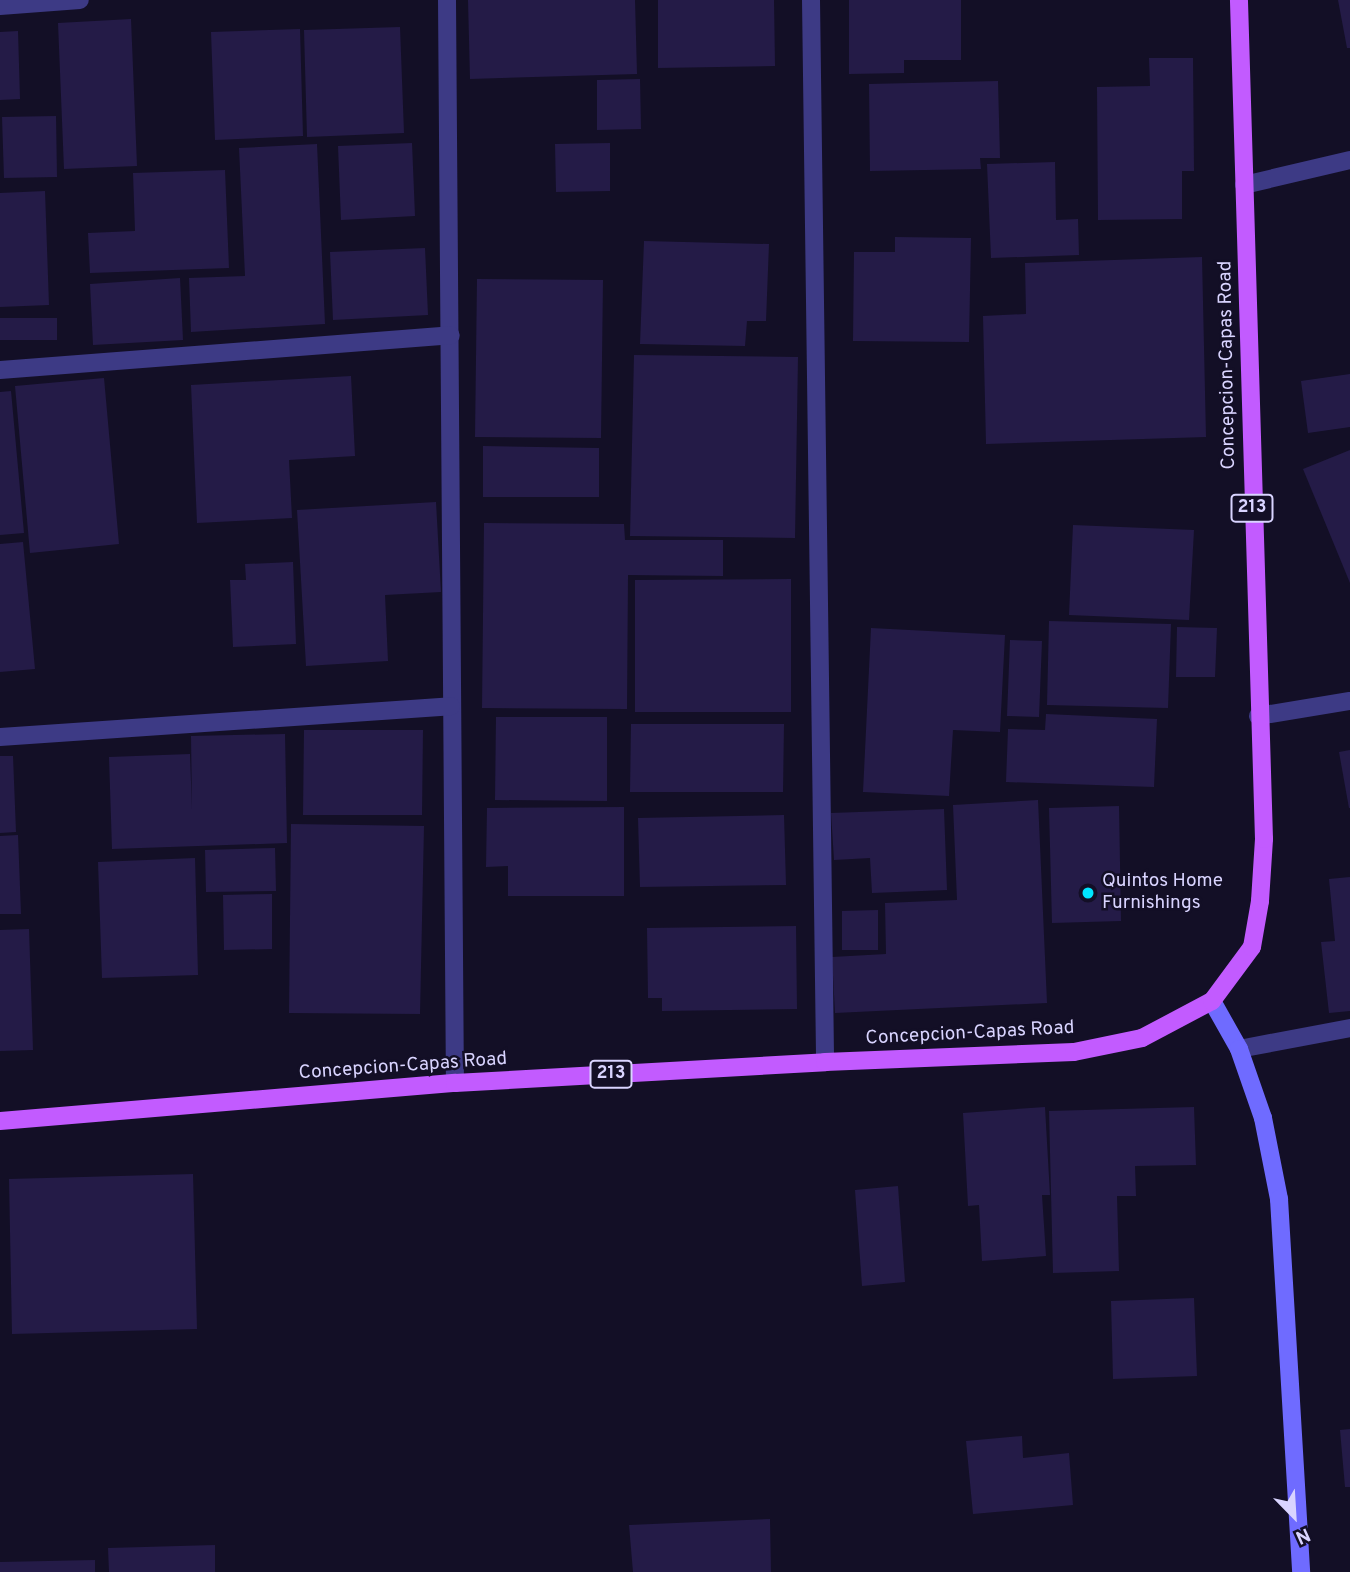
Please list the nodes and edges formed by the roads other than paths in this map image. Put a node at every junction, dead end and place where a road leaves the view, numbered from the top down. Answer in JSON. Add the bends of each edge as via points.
{"nodes":[{"id":1,"x":80,"y":0,"type":"edge"},
{"id":2,"x":447,"y":0,"type":"edge"},
{"id":3,"x":811,"y":0,"type":"edge"},
{"id":4,"x":1239,"y":0,"type":"edge"},
{"id":5,"x":0,"y":6,"type":"edge"},
{"id":6,"x":1350,"y":160,"type":"edge"},
{"id":7,"x":1244,"y":185,"type":"junction"},
{"id":8,"x":452,"y":335,"type":"junction"},
{"id":9,"x":0,"y":370,"type":"edge"},
{"id":10,"x":1350,"y":701,"type":"edge"},
{"id":11,"x":451,"y":706,"type":"junction"},
{"id":12,"x":1258,"y":716,"type":"junction"},
{"id":13,"x":0,"y":737,"type":"edge"},
{"id":14,"x":1212,"y":1001,"type":"junction"},
{"id":15,"x":1350,"y":1028,"type":"edge"},
{"id":16,"x":1239,"y":1049,"type":"junction"},
{"id":17,"x":825,"y":1062,"type":"junction"},
{"id":18,"x":455,"y":1083,"type":"junction"},
{"id":19,"x":0,"y":1121,"type":"edge"},
{"id":20,"x":1301,"y":1572,"type":"edge"}],
"edges":[{"from":1,"to":5,"type":"street"},
{"from":2,"to":8,"type":"street"},
{"from":3,"to":17,"type":"street"},
{"from":4,"to":7,"type":"main road","name":"Concepcion-Capas Road","number":"213"},
{"from":6,"to":7,"type":"street"},
{"from":7,"to":12,"type":"main road","name":"Concepcion-Capas Road","number":"213"},
{"from":8,"to":9,"type":"street"},
{"from":8,"to":11,"type":"street"},
{"from":10,"to":12,"type":"street"},
{"from":11,"to":13,"type":"street"},
{"from":11,"to":18,"type":"street"},
{"from":12,"to":14,"type":"main road","name":"Concepcion-Capas Road","number":"213","via":[[1264,839],[1260,901],[1252,947]]},
{"from":14,"to":16,"type":"street"},
{"from":14,"to":17,"type":"main road","name":"Concepcion-Capas Road","number":"213","via":[[1142,1038],[1074,1052]]},
{"from":15,"to":16,"type":"street"},
{"from":16,"to":20,"type":"street","via":[[1264,1118],[1279,1199]]},
{"from":17,"to":18,"type":"main road","name":"Concepcion-Capas Road","number":"213"},
{"from":18,"to":19,"type":"main road","name":"Concepcion-Capas Road","number":"213"}]}
